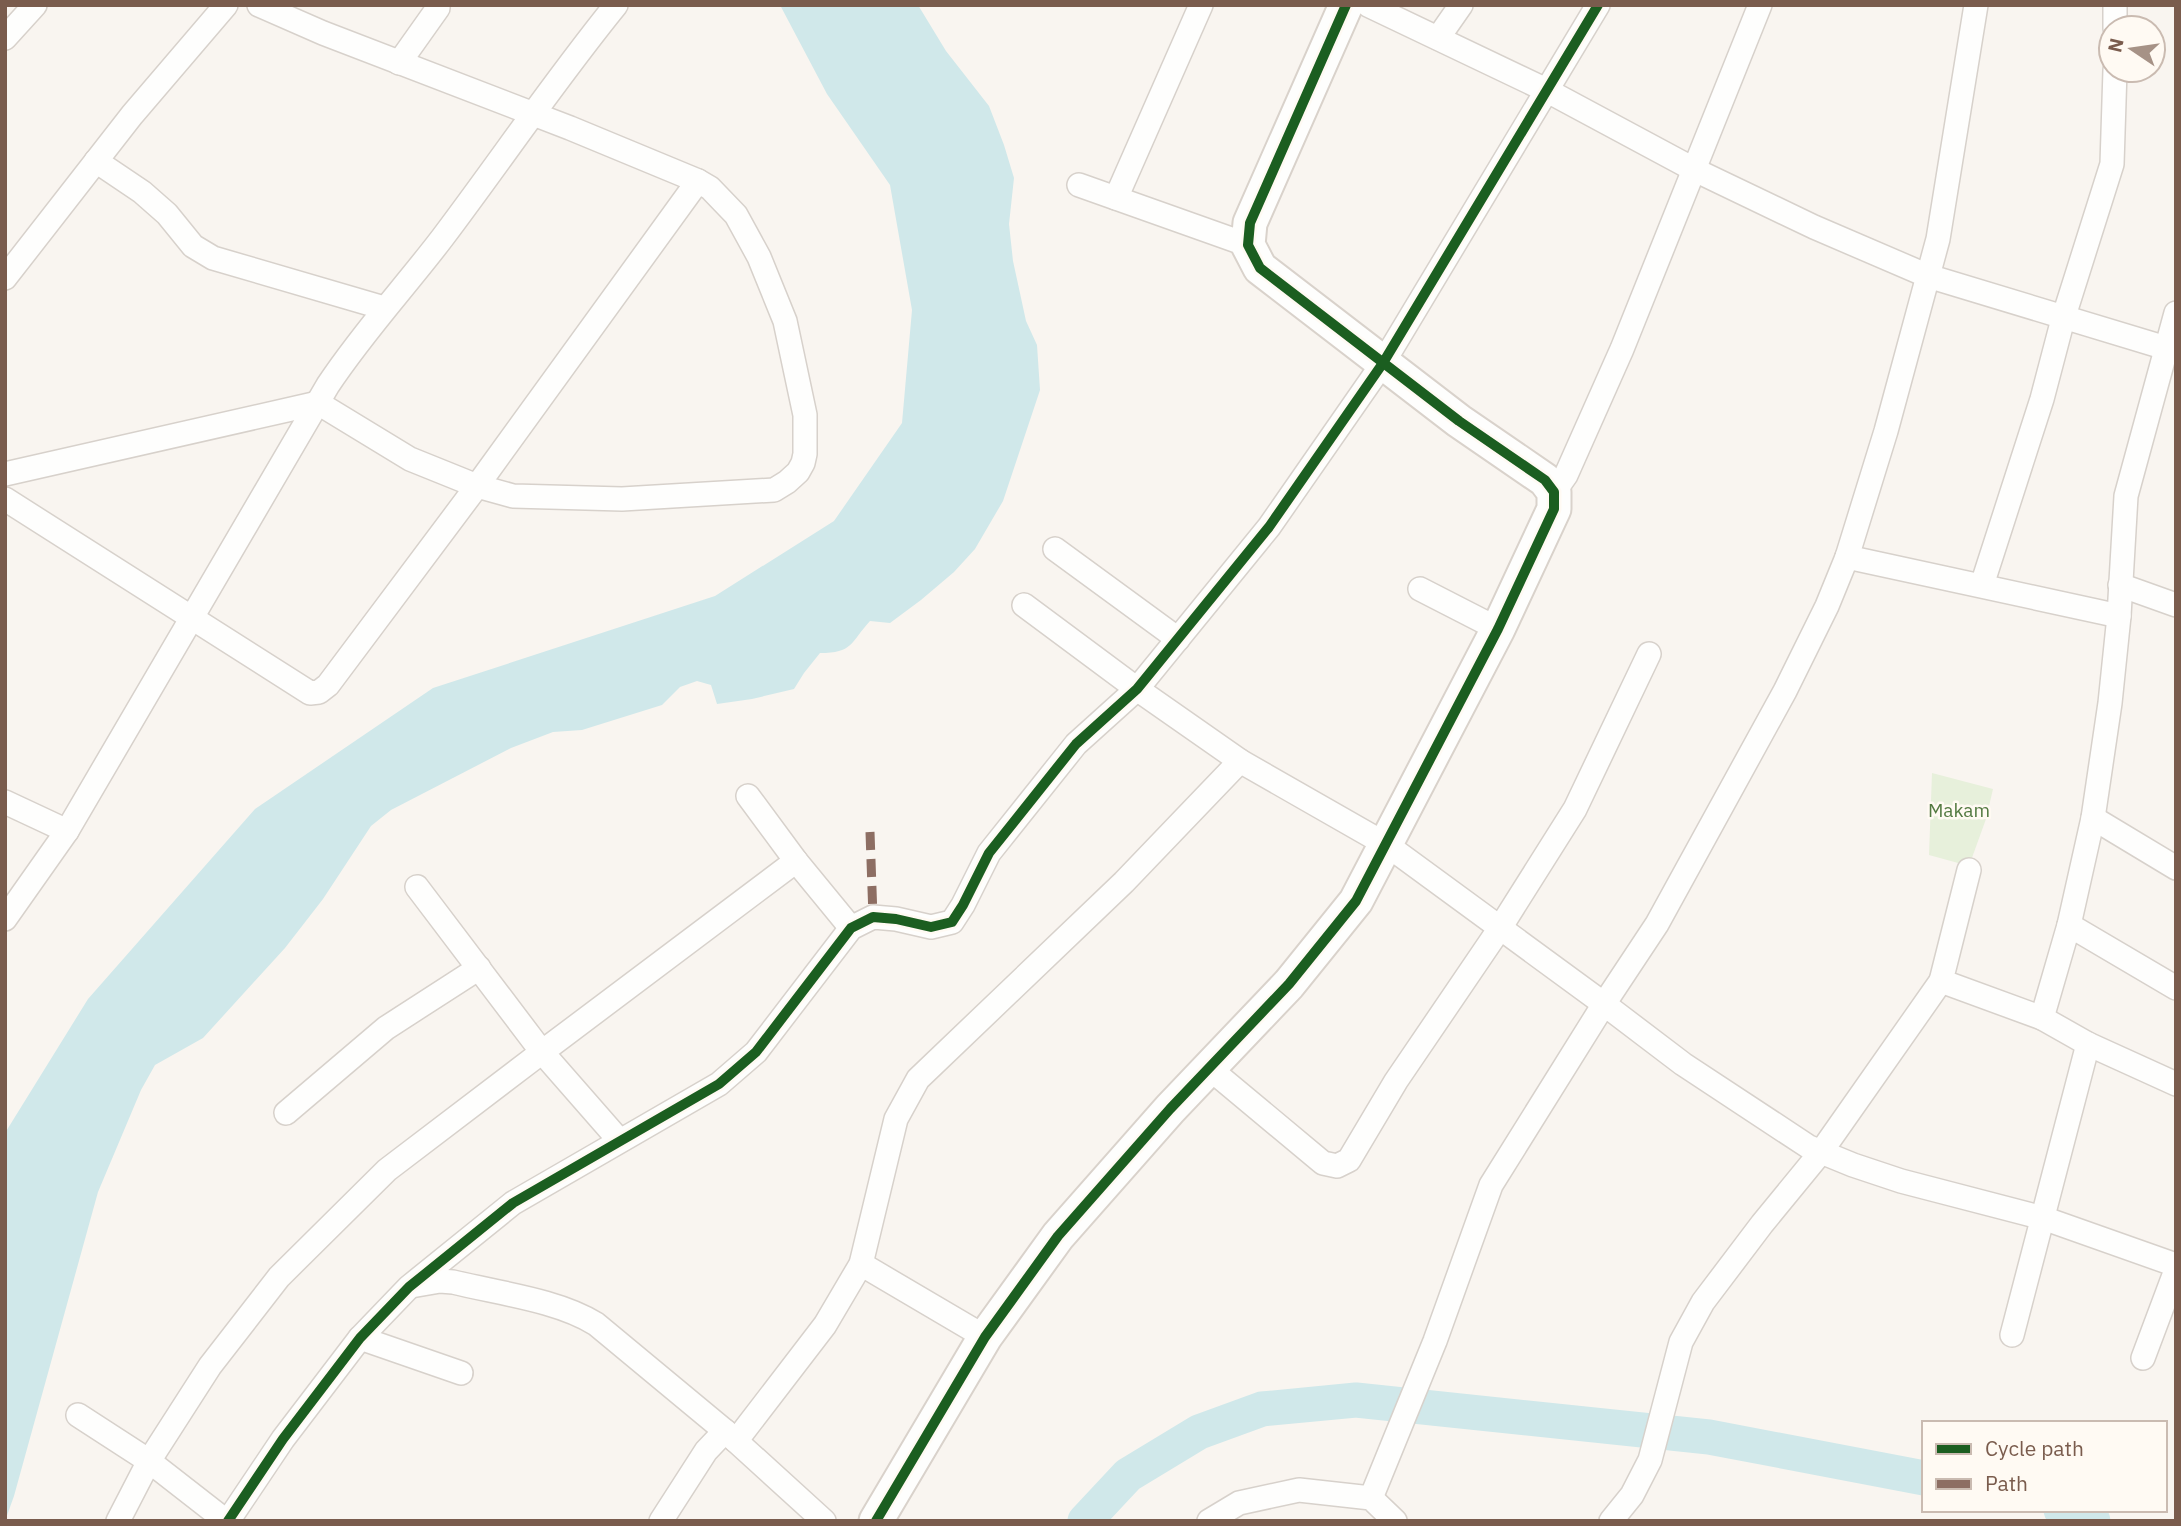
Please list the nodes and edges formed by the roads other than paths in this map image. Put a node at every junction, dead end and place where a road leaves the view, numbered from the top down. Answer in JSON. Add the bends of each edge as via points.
{"nodes":[{"id":1,"x":35,"y":5,"type":"edge"},
{"id":2,"x":226,"y":5,"type":"edge"},
{"id":3,"x":259,"y":5,"type":"edge"},
{"id":4,"x":616,"y":5,"type":"edge"},
{"id":5,"x":1201,"y":5,"type":"edge"},
{"id":6,"x":1346,"y":5,"type":"edge"},
{"id":7,"x":1368,"y":5,"type":"edge"},
{"id":8,"x":1461,"y":5,"type":"edge"},
{"id":9,"x":1598,"y":5,"type":"edge"},
{"id":10,"x":1760,"y":5,"type":"edge"},
{"id":11,"x":1976,"y":5,"type":"edge"},
{"id":12,"x":438,"y":8,"type":"dead end"},
{"id":13,"x":5,"y":38,"type":"edge"},
{"id":14,"x":1438,"y":38,"type":"junction"},
{"id":15,"x":399,"y":63,"type":"junction"},
{"id":16,"x":2115,"y":84,"type":"edge"},
{"id":17,"x":1546,"y":90,"type":"junction"},
{"id":18,"x":532,"y":113,"type":"junction"},
{"id":19,"x":96,"y":161,"type":"junction"},
{"id":20,"x":1695,"y":170,"type":"junction"},
{"id":21,"x":698,"y":181,"type":"junction"},
{"id":22,"x":1079,"y":186,"type":"dead end"},
{"id":23,"x":1116,"y":198,"type":"junction"},
{"id":24,"x":1248,"y":245,"type":"junction"},
{"id":25,"x":1928,"y":276,"type":"junction"},
{"id":26,"x":5,"y":278,"type":"edge"},
{"id":27,"x":384,"y":308,"type":"junction"},
{"id":28,"x":2063,"y":319,"type":"junction"},
{"id":29,"x":2173,"y":328,"type":"edge"},
{"id":30,"x":1383,"y":363,"type":"junction"},
{"id":31,"x":318,"y":402,"type":"junction"},
{"id":32,"x":5,"y":474,"type":"edge"},
{"id":33,"x":477,"y":485,"type":"junction"},
{"id":34,"x":1554,"y":492,"type":"junction"},
{"id":35,"x":5,"y":499,"type":"edge"},
{"id":36,"x":1055,"y":549,"type":"dead end"},
{"id":37,"x":1847,"y":558,"type":"junction"},
{"id":38,"x":1982,"y":585,"type":"junction"},
{"id":39,"x":2120,"y":586,"type":"junction"},
{"id":40,"x":1420,"y":589,"type":"dead end"},
{"id":41,"x":1024,"y":605,"type":"dead end"},
{"id":42,"x":2176,"y":605,"type":"edge"},
{"id":43,"x":2119,"y":616,"type":"junction"},
{"id":44,"x":194,"y":618,"type":"junction"},
{"id":45,"x":1498,"y":629,"type":"junction"},
{"id":46,"x":1178,"y":639,"type":"junction"},
{"id":47,"x":1649,"y":654,"type":"dead end"},
{"id":48,"x":1137,"y":689,"type":"junction"},
{"id":49,"x":1240,"y":761,"type":"junction"},
{"id":50,"x":748,"y":796,"type":"dead end"},
{"id":51,"x":5,"y":802,"type":"edge"},
{"id":52,"x":2094,"y":818,"type":"junction"},
{"id":53,"x":67,"y":831,"type":"junction"},
{"id":54,"x":1387,"y":845,"type":"junction"},
{"id":55,"x":796,"y":861,"type":"junction"},
{"id":56,"x":2176,"y":867,"type":"edge"},
{"id":57,"x":1969,"y":870,"type":"dead end"},
{"id":58,"x":417,"y":887,"type":"dead end"},
{"id":59,"x":5,"y":919,"type":"edge"},
{"id":60,"x":2069,"y":925,"type":"junction"},
{"id":61,"x":851,"y":928,"type":"junction"},
{"id":62,"x":1500,"y":928,"type":"junction"},
{"id":63,"x":479,"y":968,"type":"junction"},
{"id":64,"x":1941,"y":981,"type":"junction"},
{"id":65,"x":2176,"y":988,"type":"edge"},
{"id":66,"x":1604,"y":1004,"type":"junction"},
{"id":67,"x":2042,"y":1018,"type":"junction"},
{"id":68,"x":2088,"y":1044,"type":"junction"},
{"id":69,"x":542,"y":1052,"type":"junction"},
{"id":70,"x":1209,"y":1068,"type":"junction"},
{"id":71,"x":2176,"y":1084,"type":"edge"},
{"id":72,"x":286,"y":1113,"type":"dead end"},
{"id":73,"x":619,"y":1140,"type":"junction"},
{"id":74,"x":1821,"y":1152,"type":"junction"},
{"id":75,"x":2043,"y":1218,"type":"junction"},
{"id":76,"x":861,"y":1264,"type":"junction"},
{"id":77,"x":2176,"y":1267,"type":"edge"},
{"id":78,"x":410,"y":1287,"type":"junction"},
{"id":79,"x":2169,"y":1308,"type":"edge"},
{"id":80,"x":2012,"y":1335,"type":"dead end"},
{"id":81,"x":985,"y":1337,"type":"junction"},
{"id":82,"x":360,"y":1338,"type":"junction"},
{"id":83,"x":2143,"y":1358,"type":"dead end"},
{"id":84,"x":461,"y":1373,"type":"dead end"},
{"id":85,"x":78,"y":1415,"type":"dead end"},
{"id":86,"x":731,"y":1436,"type":"junction"},
{"id":87,"x":149,"y":1461,"type":"junction"},
{"id":88,"x":1371,"y":1498,"type":"junction"},
{"id":89,"x":118,"y":1521,"type":"edge"},
{"id":90,"x":227,"y":1521,"type":"edge"},
{"id":91,"x":661,"y":1521,"type":"edge"},
{"id":92,"x":824,"y":1521,"type":"edge"},
{"id":93,"x":876,"y":1521,"type":"edge"},
{"id":94,"x":1209,"y":1521,"type":"edge"},
{"id":95,"x":1395,"y":1521,"type":"edge"},
{"id":96,"x":1611,"y":1521,"type":"edge"}],
"edges":[{"from":1,"to":13,"type":"street"},
{"from":2,"to":19,"type":"street"},
{"from":3,"to":15,"type":"street"},
{"from":4,"to":18,"type":"street"},
{"from":5,"to":23,"type":"street"},
{"from":6,"to":24,"type":"street","via":[[1250,223]]},
{"from":7,"to":14,"type":"street"},
{"from":8,"to":14,"type":"street"},
{"from":9,"to":17,"type":"street"},
{"from":10,"to":20,"type":"street"},
{"from":11,"to":25,"type":"street"},
{"from":12,"to":15,"type":"street"},
{"from":14,"to":17,"type":"street"},
{"from":15,"to":18,"type":"street"},
{"from":16,"to":28,"type":"street","via":[[2112,164]]},
{"from":17,"to":20,"type":"street"},
{"from":17,"to":30,"type":"street"},
{"from":18,"to":21,"type":"street"},
{"from":18,"to":27,"type":"street","via":[[420,267]]},
{"from":19,"to":26,"type":"street"},
{"from":19,"to":27,"type":"street","via":[[142,192],[193,246],[213,258]]},
{"from":20,"to":25,"type":"street"},
{"from":20,"to":34,"type":"street","via":[[1622,349],[1566,475]]},
{"from":21,"to":33,"type":"street"},
{"from":21,"to":33,"type":"street","via":[[736,215],[785,321],[805,415],[805,454],[798,472],[774,490],[622,499],[513,496]]},
{"from":22,"to":23,"type":"street"},
{"from":23,"to":24,"type":"street"},
{"from":24,"to":30,"type":"street","via":[[1260,268]]},
{"from":25,"to":28,"type":"street"},
{"from":25,"to":37,"type":"street"},
{"from":27,"to":31,"type":"street"},
{"from":28,"to":29,"type":"street"},
{"from":28,"to":38,"type":"street"},
{"from":29,"to":39,"type":"street","via":[[2126,496]]},
{"from":30,"to":34,"type":"street","via":[[1545,480]]},
{"from":30,"to":46,"type":"street","via":[[1269,527]]},
{"from":31,"to":32,"type":"street"},
{"from":31,"to":33,"type":"street","via":[[410,459]]},
{"from":31,"to":44,"type":"street"},
{"from":33,"to":44,"type":"street","via":[[319,692],[295,685]]},
{"from":34,"to":45,"type":"street","via":[[1554,509]]},
{"from":35,"to":44,"type":"street"},
{"from":36,"to":46,"type":"street"},
{"from":37,"to":38,"type":"street"},
{"from":37,"to":66,"type":"street","via":[[1785,691],[1657,924]]},
{"from":38,"to":43,"type":"street"},
{"from":39,"to":42,"type":"street"},
{"from":39,"to":43,"type":"street"},
{"from":40,"to":45,"type":"street"},
{"from":41,"to":48,"type":"street"},
{"from":43,"to":52,"type":"street"},
{"from":44,"to":53,"type":"street"},
{"from":45,"to":54,"type":"street"},
{"from":46,"to":48,"type":"street"},
{"from":47,"to":62,"type":"street","via":[[1575,809]]},
{"from":48,"to":49,"type":"street"},
{"from":48,"to":61,"type":"street","via":[[1076,744],[989,853],[952,922],[932,928],[873,917]]},
{"from":49,"to":54,"type":"street"},
{"from":49,"to":76,"type":"street","via":[[1124,883],[918,1079],[896,1119]]},
{"from":50,"to":55,"type":"street"},
{"from":51,"to":53,"type":"street"},
{"from":52,"to":56,"type":"street"},
{"from":52,"to":60,"type":"street"},
{"from":53,"to":59,"type":"street"},
{"from":54,"to":62,"type":"street"},
{"from":54,"to":70,"type":"street","via":[[1356,901],[1289,984]]},
{"from":55,"to":61,"type":"street"},
{"from":55,"to":69,"type":"street"},
{"from":57,"to":64,"type":"street"},
{"from":58,"to":63,"type":"street"},
{"from":60,"to":65,"type":"street"},
{"from":60,"to":67,"type":"street"},
{"from":61,"to":73,"type":"street","via":[[756,1052],[719,1084]]},
{"from":62,"to":66,"type":"street"},
{"from":62,"to":70,"type":"street","via":[[1396,1081],[1349,1160],[1337,1166],[1323,1163]]},
{"from":63,"to":69,"type":"street"},
{"from":63,"to":72,"type":"street","via":[[386,1028]]},
{"from":64,"to":67,"type":"street"},
{"from":64,"to":74,"type":"street"},
{"from":66,"to":74,"type":"street","via":[[1683,1064]]},
{"from":66,"to":88,"type":"street","via":[[1491,1185],[1435,1341]]},
{"from":67,"to":68,"type":"street"},
{"from":68,"to":71,"type":"street"},
{"from":68,"to":75,"type":"street"},
{"from":69,"to":73,"type":"street"},
{"from":69,"to":87,"type":"street","via":[[387,1170],[279,1277],[210,1366]]},
{"from":70,"to":81,"type":"street","via":[[1058,1236]]},
{"from":73,"to":78,"type":"street","via":[[513,1203]]},
{"from":74,"to":75,"type":"street","via":[[1901,1181]]},
{"from":74,"to":96,"type":"street","via":[[1703,1302],[1681,1342],[1650,1460]]},
{"from":75,"to":77,"type":"street"},
{"from":75,"to":80,"type":"street"},
{"from":76,"to":81,"type":"street"},
{"from":76,"to":86,"type":"street","via":[[825,1325]]},
{"from":77,"to":79,"type":"street"},
{"from":78,"to":82,"type":"street"},
{"from":78,"to":86,"type":"street","via":[[453,1282],[585,1317]]},
{"from":79,"to":83,"type":"street"},
{"from":81,"to":93,"type":"street"},
{"from":82,"to":84,"type":"street"},
{"from":82,"to":90,"type":"street"},
{"from":85,"to":87,"type":"street"},
{"from":86,"to":91,"type":"street","via":[[706,1451]]},
{"from":86,"to":92,"type":"street"},
{"from":87,"to":89,"type":"street"},
{"from":87,"to":90,"type":"street"},
{"from":88,"to":94,"type":"street","via":[[1298,1490],[1239,1503]]},
{"from":88,"to":95,"type":"street"}]}
